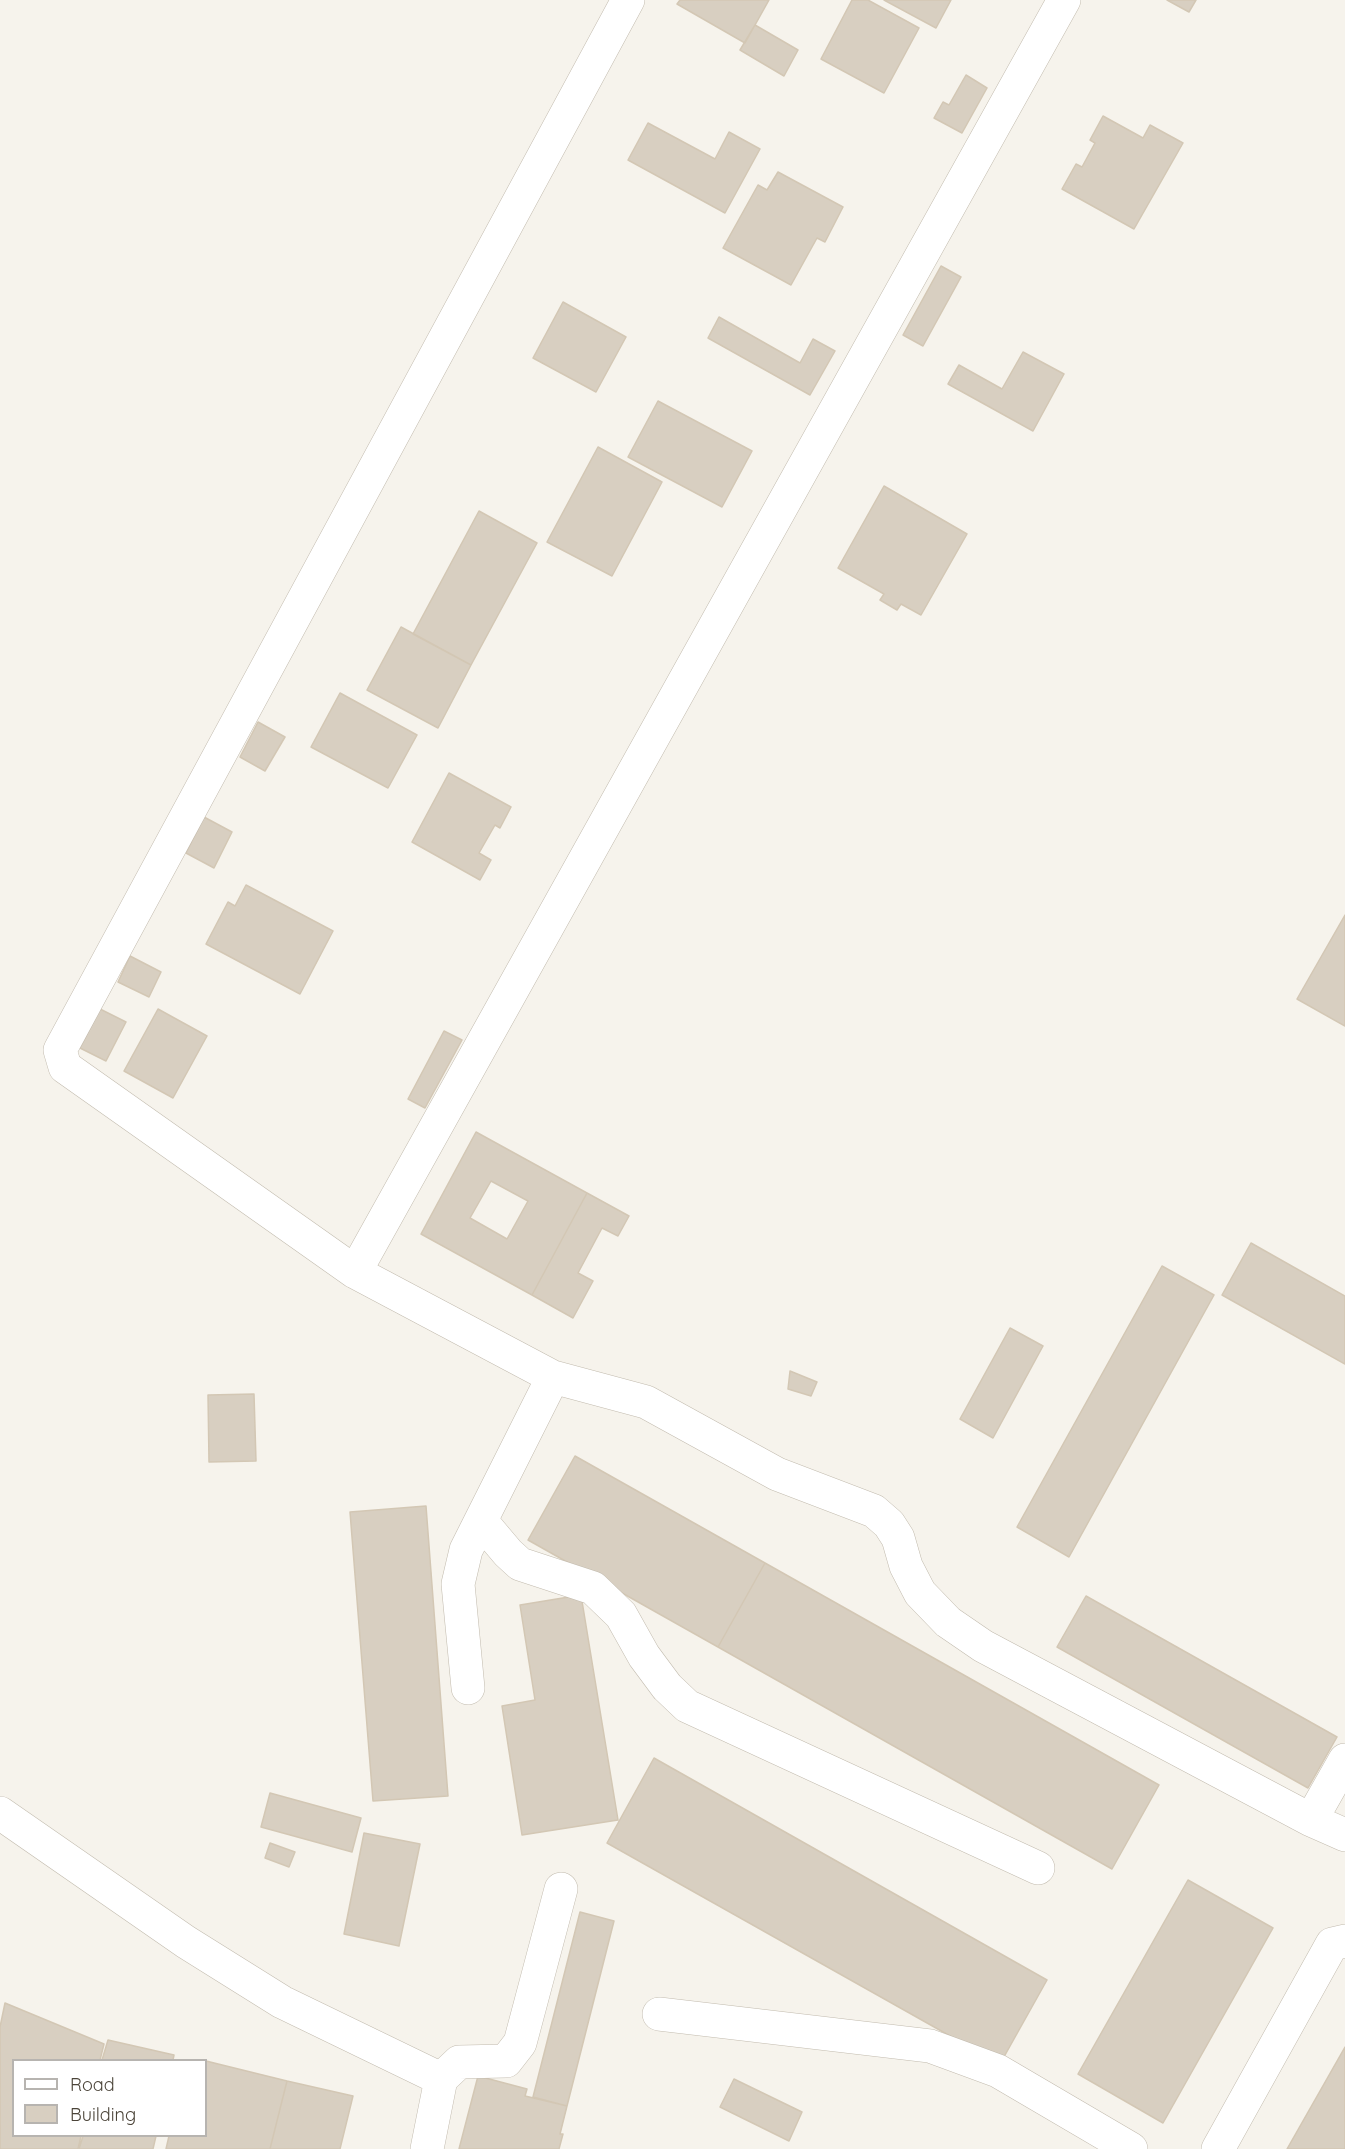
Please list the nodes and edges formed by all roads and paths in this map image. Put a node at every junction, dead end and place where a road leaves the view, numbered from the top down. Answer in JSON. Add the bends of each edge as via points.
{"nodes":[{"id":1,"x":628,"y":0,"type":"edge"},
{"id":2,"x":1064,"y":0,"type":"edge"},
{"id":3,"x":356,"y":1272,"type":"junction"},
{"id":4,"x":553,"y":1377,"type":"junction"},
{"id":5,"x":481,"y":1521,"type":"junction"},
{"id":6,"x":468,"y":1688,"type":"dead end"},
{"id":7,"x":1345,"y":1760,"type":"edge"},
{"id":8,"x":0,"y":1813,"type":"edge"},
{"id":9,"x":1311,"y":1820,"type":"junction"},
{"id":10,"x":1345,"y":1835,"type":"edge"},
{"id":11,"x":1038,"y":1868,"type":"dead end"},
{"id":12,"x":561,"y":1888,"type":"dead end"},
{"id":13,"x":1345,"y":1941,"type":"edge"},
{"id":14,"x":659,"y":2014,"type":"dead end"},
{"id":15,"x":441,"y":2079,"type":"junction"},
{"id":16,"x":427,"y":2149,"type":"edge"},
{"id":17,"x":1131,"y":2149,"type":"edge"},
{"id":18,"x":1218,"y":2149,"type":"edge"}],
"edges":[{"from":1,"to":3,"type":"street","via":[[60,1050],[64,1067]]},
{"from":2,"to":3,"type":"street"},
{"from":3,"to":4,"type":"street"},
{"from":4,"to":5,"type":"street"},
{"from":4,"to":9,"type":"street","via":[[646,1402],[777,1474],[874,1511],[890,1524],[898,1538],[920,1593],[948,1622],[983,1646]]},
{"from":5,"to":6,"type":"street","via":[[466,1550],[458,1584]]},
{"from":5,"to":11,"type":"street","via":[[520,1564],[593,1588],[621,1615],[644,1656],[687,1706]]},
{"from":7,"to":9,"type":"street"},
{"from":8,"to":15,"type":"street","via":[[186,1942],[282,2002]]},
{"from":9,"to":10,"type":"street"},
{"from":12,"to":15,"type":"street","via":[[520,2043],[506,2061],[459,2061]]},
{"from":13,"to":18,"type":"street","via":[[1332,1944]]},
{"from":14,"to":17,"type":"street","via":[[930,2046],[998,2071]]},
{"from":15,"to":16,"type":"street"}]}
